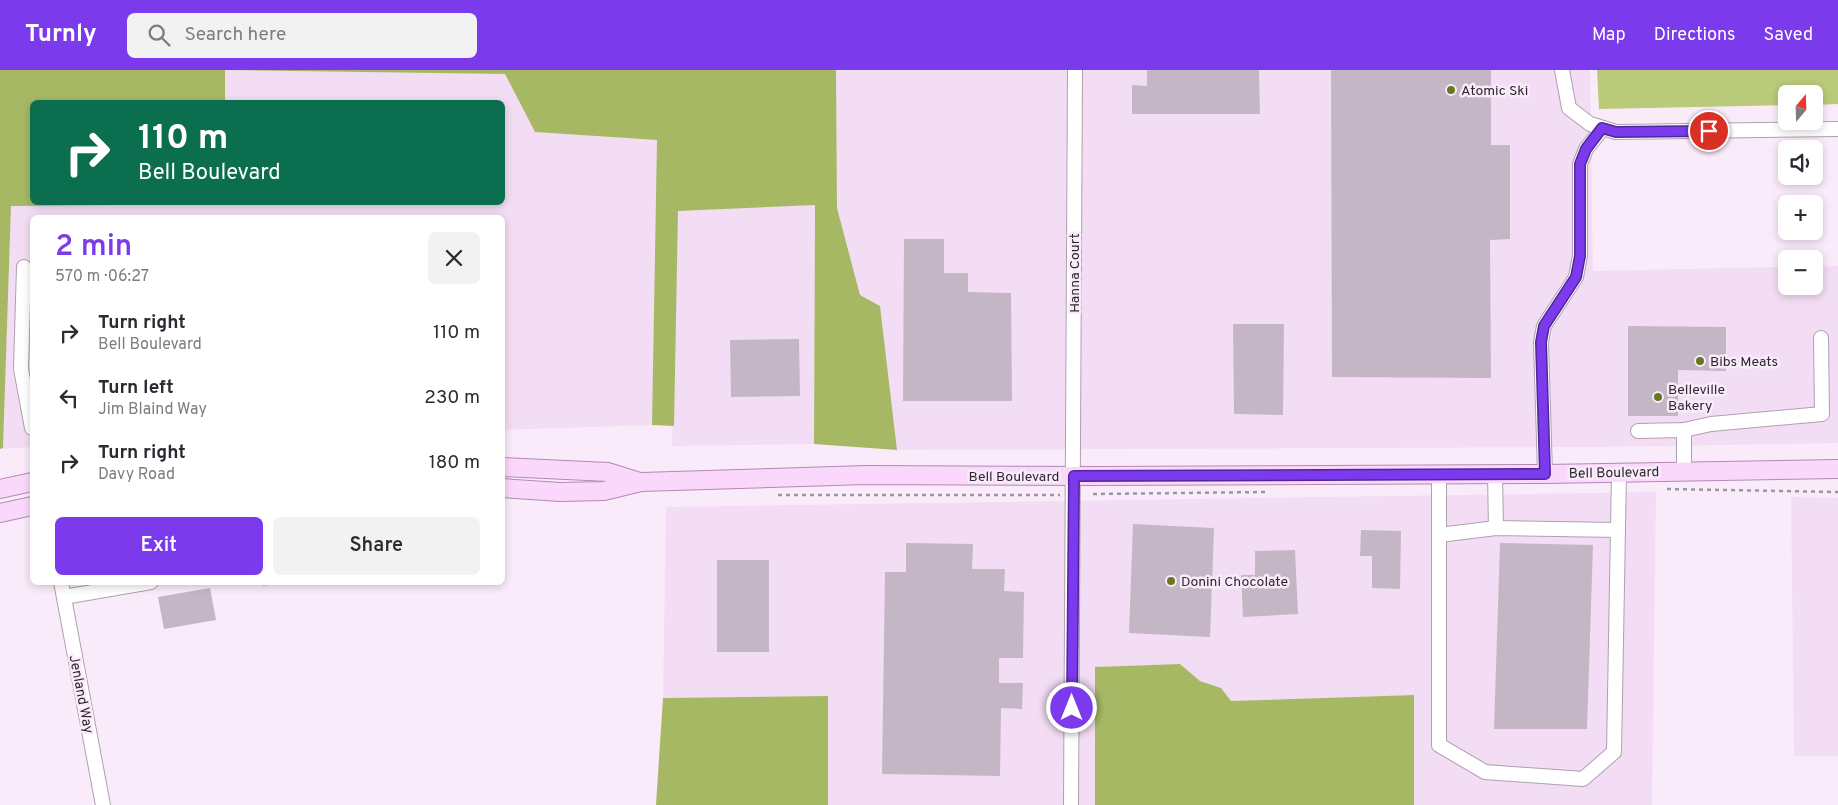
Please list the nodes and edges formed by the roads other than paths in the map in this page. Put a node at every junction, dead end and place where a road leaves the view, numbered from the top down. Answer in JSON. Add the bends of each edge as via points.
{"nodes":[{"id":1,"x":1075,"y":70,"type":"edge"},
{"id":2,"x":1562,"y":70,"type":"edge"},
{"id":3,"x":1602,"y":128,"type":"junction"},
{"id":4,"x":1838,"y":129,"type":"edge"},
{"id":5,"x":24,"y":267,"type":"dead end"},
{"id":6,"x":1821,"y":338,"type":"dead end"},
{"id":7,"x":30,"y":417,"type":"edge"},
{"id":8,"x":1638,"y":430,"type":"dead end"},
{"id":9,"x":1684,"y":430,"type":"junction"},
{"id":10,"x":505,"y":467,"type":"edge"},
{"id":11,"x":1838,"y":469,"type":"edge"},
{"id":12,"x":1684,"y":471,"type":"junction"},
{"id":13,"x":1619,"y":472,"type":"junction"},
{"id":14,"x":1495,"y":473,"type":"junction"},
{"id":15,"x":1439,"y":474,"type":"junction"},
{"id":16,"x":1545,"y":474,"type":"junction"},
{"id":17,"x":1074,"y":476,"type":"junction"},
{"id":18,"x":30,"y":482,"type":"edge"},
{"id":19,"x":641,"y":482,"type":"junction"},
{"id":20,"x":505,"y":488,"type":"edge"},
{"id":21,"x":0,"y":489,"type":"edge"},
{"id":22,"x":30,"y":506,"type":"edge"},
{"id":23,"x":0,"y":513,"type":"edge"},
{"id":24,"x":1496,"y":528,"type":"junction"},
{"id":25,"x":1618,"y":530,"type":"junction"},
{"id":26,"x":1439,"y":535,"type":"junction"},
{"id":27,"x":62,"y":585,"type":"edge"},
{"id":28,"x":134,"y":585,"type":"edge"},
{"id":29,"x":64,"y":597,"type":"junction"},
{"id":30,"x":103,"y":805,"type":"edge"},
{"id":31,"x":1071,"y":805,"type":"edge"}],
"edges":[{"from":1,"to":17,"type":"street","name":"Hanna Court"},
{"from":2,"to":3,"type":"street","via":[[1569,108],[1590,124]]},
{"from":3,"to":4,"type":"street","via":[[1616,132]]},
{"from":3,"to":16,"type":"street","via":[[1586,149],[1580,164],[1580,256],[1576,277],[1544,326],[1541,342]]},
{"from":5,"to":7,"type":"street","via":[[21,370]]},
{"from":6,"to":9,"type":"street","via":[[1822,414],[1711,424]]},
{"from":8,"to":9,"type":"street"},
{"from":9,"to":12,"type":"street"},
{"from":10,"to":19,"type":"main road","name":"Bell Boulevard","via":[[608,472]]},
{"from":11,"to":12,"type":"main road","name":"Bell Boulevard"},
{"from":12,"to":13,"type":"main road","name":"Bell Boulevard"},
{"from":13,"to":16,"type":"main road","name":"Bell Boulevard"},
{"from":13,"to":25,"type":"street"},
{"from":14,"to":15,"type":"main road","name":"Bell Boulevard"},
{"from":14,"to":16,"type":"main road","name":"Bell Boulevard"},
{"from":14,"to":24,"type":"street"},
{"from":15,"to":17,"type":"main road","name":"Bell Boulevard"},
{"from":15,"to":26,"type":"street"},
{"from":17,"to":19,"type":"main road","name":"Bell Boulevard","via":[[857,475]]},
{"from":17,"to":31,"type":"street","name":"Hanna Court"},
{"from":18,"to":21,"type":"main road"},
{"from":19,"to":20,"type":"main road","name":"Bell Boulevard","via":[[604,491]]},
{"from":22,"to":23,"type":"main road"},
{"from":24,"to":25,"type":"street"},
{"from":24,"to":26,"type":"street"},
{"from":25,"to":26,"type":"street","via":[[1614,752],[1583,779],[1485,772],[1439,745]]},
{"from":27,"to":29,"type":"street","name":"Jenland Way"},
{"from":28,"to":29,"type":"street"},
{"from":29,"to":30,"type":"street","name":"Jenland Way"}]}
